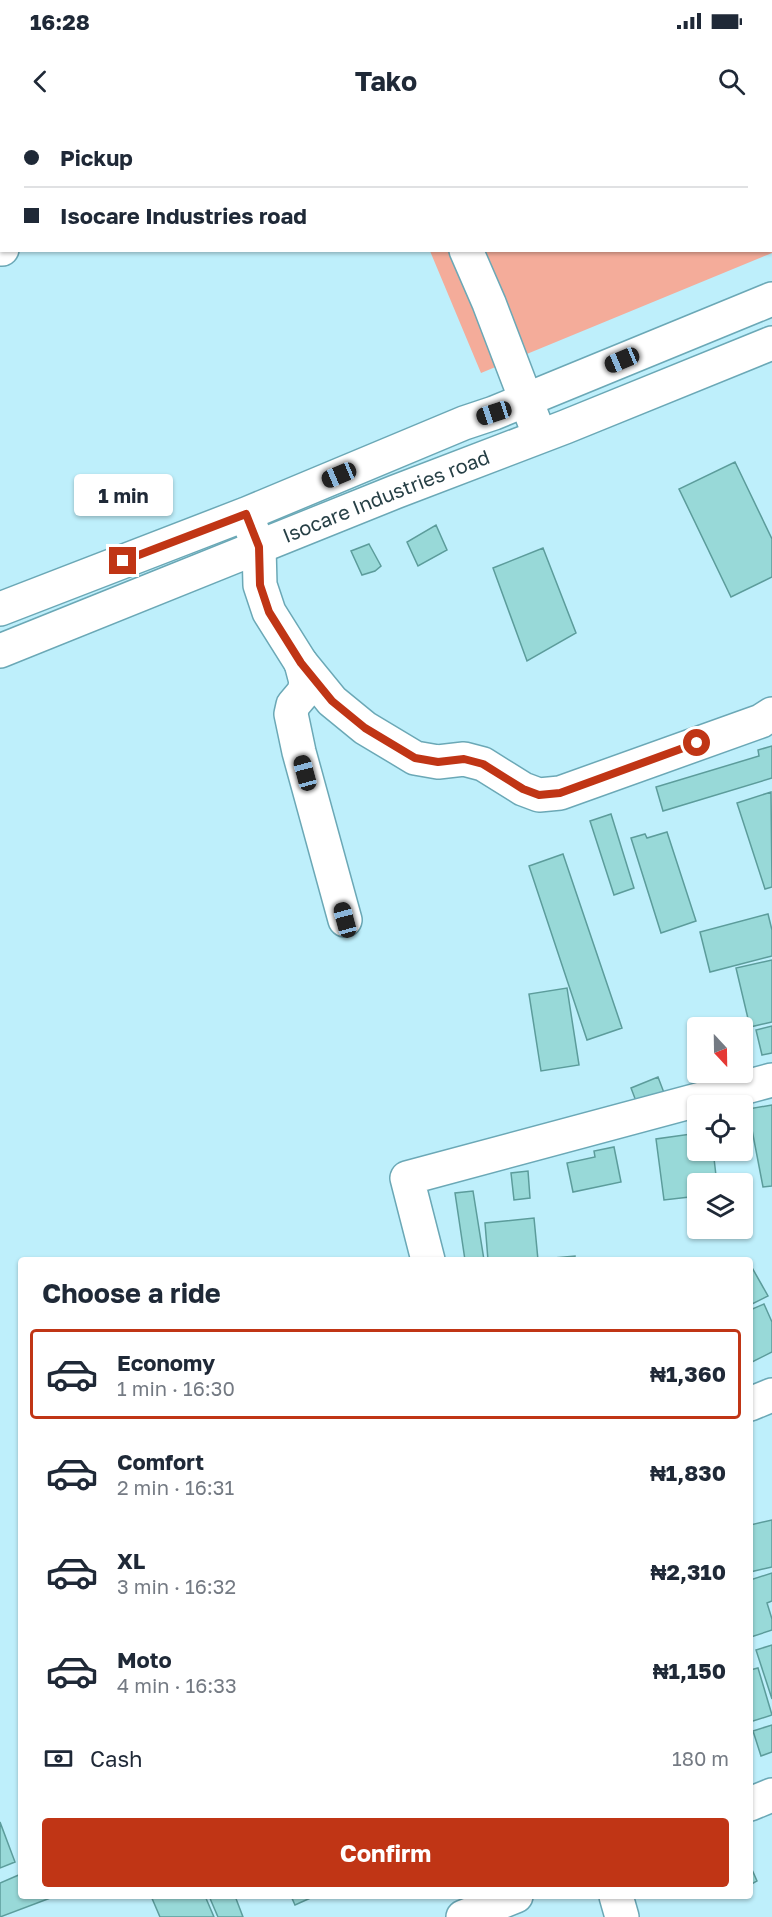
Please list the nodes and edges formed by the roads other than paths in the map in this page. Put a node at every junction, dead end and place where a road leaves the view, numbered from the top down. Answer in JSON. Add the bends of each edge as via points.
{"nodes":[{"id":1,"x":467,"y":252,"type":"edge"},
{"id":2,"x":772,"y":299,"type":"edge"},
{"id":3,"x":772,"y":343,"type":"edge"},
{"id":4,"x":525,"y":400,"type":"junction"},
{"id":5,"x":540,"y":437,"type":"junction"},
{"id":6,"x":246,"y":514,"type":"junction"},
{"id":7,"x":259,"y":547,"type":"junction"},
{"id":8,"x":0,"y":609,"type":"edge"},
{"id":9,"x":0,"y":651,"type":"edge"},
{"id":10,"x":301,"y":663,"type":"junction"},
{"id":11,"x":772,"y":714,"type":"edge"},
{"id":12,"x":345,"y":920,"type":"dead end"},
{"id":13,"x":772,"y":1080,"type":"edge"},
{"id":14,"x":427,"y":1257,"type":"edge"},
{"id":15,"x":772,"y":1395,"type":"edge"},
{"id":16,"x":753,"y":1403,"type":"edge"},
{"id":17,"x":772,"y":1795,"type":"edge"},
{"id":18,"x":753,"y":1803,"type":"edge"},
{"id":19,"x":508,"y":1899,"type":"edge"},
{"id":20,"x":617,"y":1899,"type":"edge"},
{"id":21,"x":463,"y":1917,"type":"edge"},
{"id":22,"x":622,"y":1917,"type":"edge"}],
"edges":[{"from":1,"to":4,"type":"street"},
{"from":2,"to":4,"type":"street","name":"Isocare Industries road"},
{"from":3,"to":5,"type":"street","name":"Isocare Industries road"},
{"from":4,"to":5,"type":"street"},
{"from":4,"to":6,"type":"street","name":"Isocare Industries road"},
{"from":5,"to":7,"type":"street","name":"Isocare Industries road"},
{"from":6,"to":7,"type":"street"},
{"from":6,"to":8,"type":"street","name":"Isocare Industries road"},
{"from":7,"to":9,"type":"street","name":"Isocare Industries road"},
{"from":7,"to":10,"type":"street","via":[[260,585],[269,612]]},
{"from":10,"to":11,"type":"street","via":[[332,701],[365,728],[415,758],[438,762],[464,759],[483,764],[539,795],[560,793]]},
{"from":10,"to":12,"type":"street","via":[[306,682],[291,714]]},
{"from":13,"to":14,"type":"street","via":[[406,1178]]},
{"from":15,"to":16,"type":"street"},
{"from":17,"to":18,"type":"street"},
{"from":19,"to":21,"type":"street"},
{"from":20,"to":22,"type":"street"}]}
